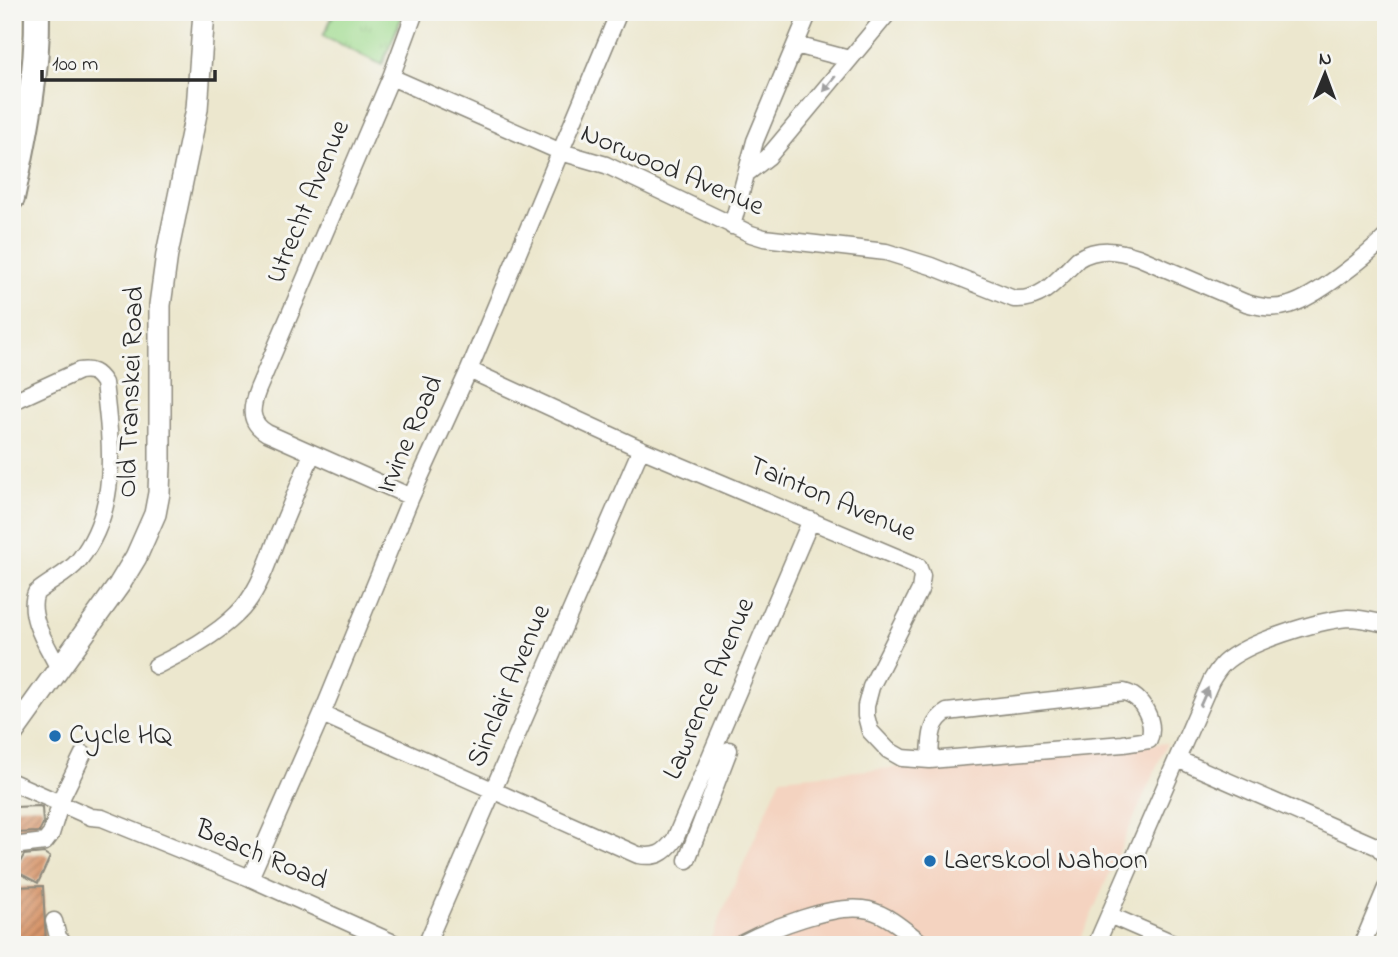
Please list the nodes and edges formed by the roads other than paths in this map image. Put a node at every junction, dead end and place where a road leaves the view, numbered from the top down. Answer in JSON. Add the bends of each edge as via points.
{"nodes":[{"id":1,"x":37,"y":12,"type":"edge"},
{"id":2,"x":204,"y":12,"type":"edge"},
{"id":3,"x":415,"y":12,"type":"edge"},
{"id":4,"x":619,"y":12,"type":"edge"},
{"id":5,"x":809,"y":12,"type":"edge"},
{"id":6,"x":889,"y":12,"type":"edge"},
{"id":7,"x":796,"y":45,"type":"junction"},
{"id":8,"x":849,"y":60,"type":"junction"},
{"id":9,"x":391,"y":77,"type":"junction"},
{"id":10,"x":561,"y":152,"type":"junction"},
{"id":11,"x":746,"y":174,"type":"junction"},
{"id":12,"x":12,"y":198,"type":"edge"},
{"id":13,"x":732,"y":226,"type":"junction"},
{"id":14,"x":1386,"y":237,"type":"edge"},
{"id":15,"x":469,"y":370,"type":"junction"},
{"id":16,"x":18,"y":399,"type":"dead end"},
{"id":17,"x":641,"y":449,"type":"junction"},
{"id":18,"x":312,"y":454,"type":"junction"},
{"id":19,"x":411,"y":497,"type":"junction"},
{"id":20,"x":811,"y":520,"type":"junction"},
{"id":21,"x":1386,"y":624,"type":"edge"},
{"id":22,"x":156,"y":666,"type":"dead end"},
{"id":23,"x":59,"y":668,"type":"junction"},
{"id":24,"x":19,"y":710,"type":"edge"},
{"id":25,"x":322,"y":714,"type":"junction"},
{"id":26,"x":12,"y":734,"type":"edge"},
{"id":27,"x":729,"y":750,"type":"dead end"},
{"id":28,"x":83,"y":754,"type":"dead end"},
{"id":29,"x":1177,"y":759,"type":"junction"},
{"id":30,"x":930,"y":760,"type":"junction"},
{"id":31,"x":12,"y":772,"type":"edge"},
{"id":32,"x":12,"y":782,"type":"edge"},
{"id":33,"x":494,"y":790,"type":"junction"},
{"id":34,"x":62,"y":799,"type":"junction"},
{"id":35,"x":685,"y":814,"type":"junction"},
{"id":36,"x":703,"y":821,"type":"junction"},
{"id":37,"x":12,"y":846,"type":"edge"},
{"id":38,"x":1386,"y":856,"type":"edge"},
{"id":39,"x":687,"y":860,"type":"dead end"},
{"id":40,"x":250,"y":878,"type":"junction"},
{"id":41,"x":1386,"y":888,"type":"edge"},
{"id":42,"x":1109,"y":915,"type":"junction"},
{"id":43,"x":54,"y":921,"type":"dead end"},
{"id":44,"x":65,"y":945,"type":"edge"},
{"id":45,"x":398,"y":945,"type":"edge"},
{"id":46,"x":426,"y":945,"type":"edge"},
{"id":47,"x":739,"y":945,"type":"edge"},
{"id":48,"x":923,"y":945,"type":"edge"},
{"id":49,"x":1096,"y":945,"type":"edge"},
{"id":50,"x":1178,"y":945,"type":"edge"},
{"id":51,"x":1362,"y":945,"type":"edge"}],
"edges":[{"from":1,"to":12,"type":"highway","via":[[28,116]]},
{"from":2,"to":23,"type":"main road","name":"Old Transkei Road","via":[[197,109],[160,305],[160,464],[155,513],[131,566]]},
{"from":3,"to":9,"type":"street","name":"Utrecht Avenue"},
{"from":4,"to":10,"type":"street","name":"Irvine Road"},
{"from":5,"to":7,"type":"street"},
{"from":6,"to":8,"type":"street"},
{"from":7,"to":8,"type":"street"},
{"from":7,"to":11,"type":"street","via":[[755,141]]},
{"from":8,"to":11,"type":"street","one_way":true,"via":[[768,157]]},
{"from":9,"to":10,"type":"street","name":"Norwood Avenue"},
{"from":9,"to":18,"type":"street","name":"Utrecht Avenue","via":[[260,382],[251,413],[261,429]]},
{"from":10,"to":13,"type":"street","name":"Norwood Avenue","via":[[606,165]]},
{"from":10,"to":15,"type":"street","name":"Irvine Road"},
{"from":11,"to":13,"type":"street"},
{"from":13,"to":14,"type":"street","name":"Norwood Avenue","via":[[764,238],[886,252],[1005,297],[1030,298],[1045,291],[1086,255],[1113,251],[1264,307],[1299,302]]},
{"from":15,"to":17,"type":"street","name":"Tainton Avenue"},
{"from":15,"to":19,"type":"street","name":"Irvine Road"},
{"from":16,"to":23,"type":"street","via":[[79,371],[94,372],[104,383],[112,472],[107,497],[79,561],[34,598],[35,616]]},
{"from":17,"to":20,"type":"street","name":"Tainton Avenue"},
{"from":17,"to":33,"type":"street","name":"Sinclair Avenue"},
{"from":18,"to":19,"type":"street"},
{"from":18,"to":22,"type":"street","via":[[247,602],[222,626]]},
{"from":19,"to":25,"type":"street","name":"Irvine Road"},
{"from":20,"to":30,"type":"street","name":"Tainton Avenue","via":[[920,569],[920,590],[872,687],[866,716],[870,731],[888,751],[902,758]]},
{"from":20,"to":35,"type":"street","name":"Lawrence Avenue"},
{"from":29,"to":21,"type":"street","one_way":true,"via":[[1212,681],[1233,656],[1285,633],[1333,620],[1356,618]]},
{"from":23,"to":24,"type":"main road","name":"Old Transkei Road"},
{"from":24,"to":26,"type":"main road","name":"Old Transkei Road"},
{"from":25,"to":33,"type":"street"},
{"from":25,"to":40,"type":"street","name":"Irvine Road"},
{"from":27,"to":36,"type":"street"},
{"from":28,"to":34,"type":"street"},
{"from":29,"to":38,"type":"street","via":[[1378,847]]},
{"from":29,"to":42,"type":"street"},
{"from":30,"to":30,"type":"street","name":"Tainton Avenue","via":[[1149,740],[1152,732],[1142,705],[1124,692],[947,712],[933,728]]},
{"from":31,"to":34,"type":"street","name":"Beach Road"},
{"from":32,"to":34,"type":"street","name":"Beach Road"},
{"from":33,"to":35,"type":"street","name":"Lawrence Avenue","via":[[638,855],[663,853],[675,839]]},
{"from":33,"to":46,"type":"street","name":"Sinclair Avenue"},
{"from":34,"to":37,"type":"street","via":[[45,842]]},
{"from":34,"to":40,"type":"street","name":"Beach Road","via":[[91,817]]},
{"from":35,"to":36,"type":"street"},
{"from":36,"to":39,"type":"street"},
{"from":40,"to":45,"type":"street","name":"Beach Road"},
{"from":41,"to":51,"type":"street"},
{"from":42,"to":49,"type":"street"},
{"from":42,"to":50,"type":"street"},
{"from":43,"to":44,"type":"street"},
{"from":47,"to":48,"type":"street","via":[[841,908],[871,910]]}]}
